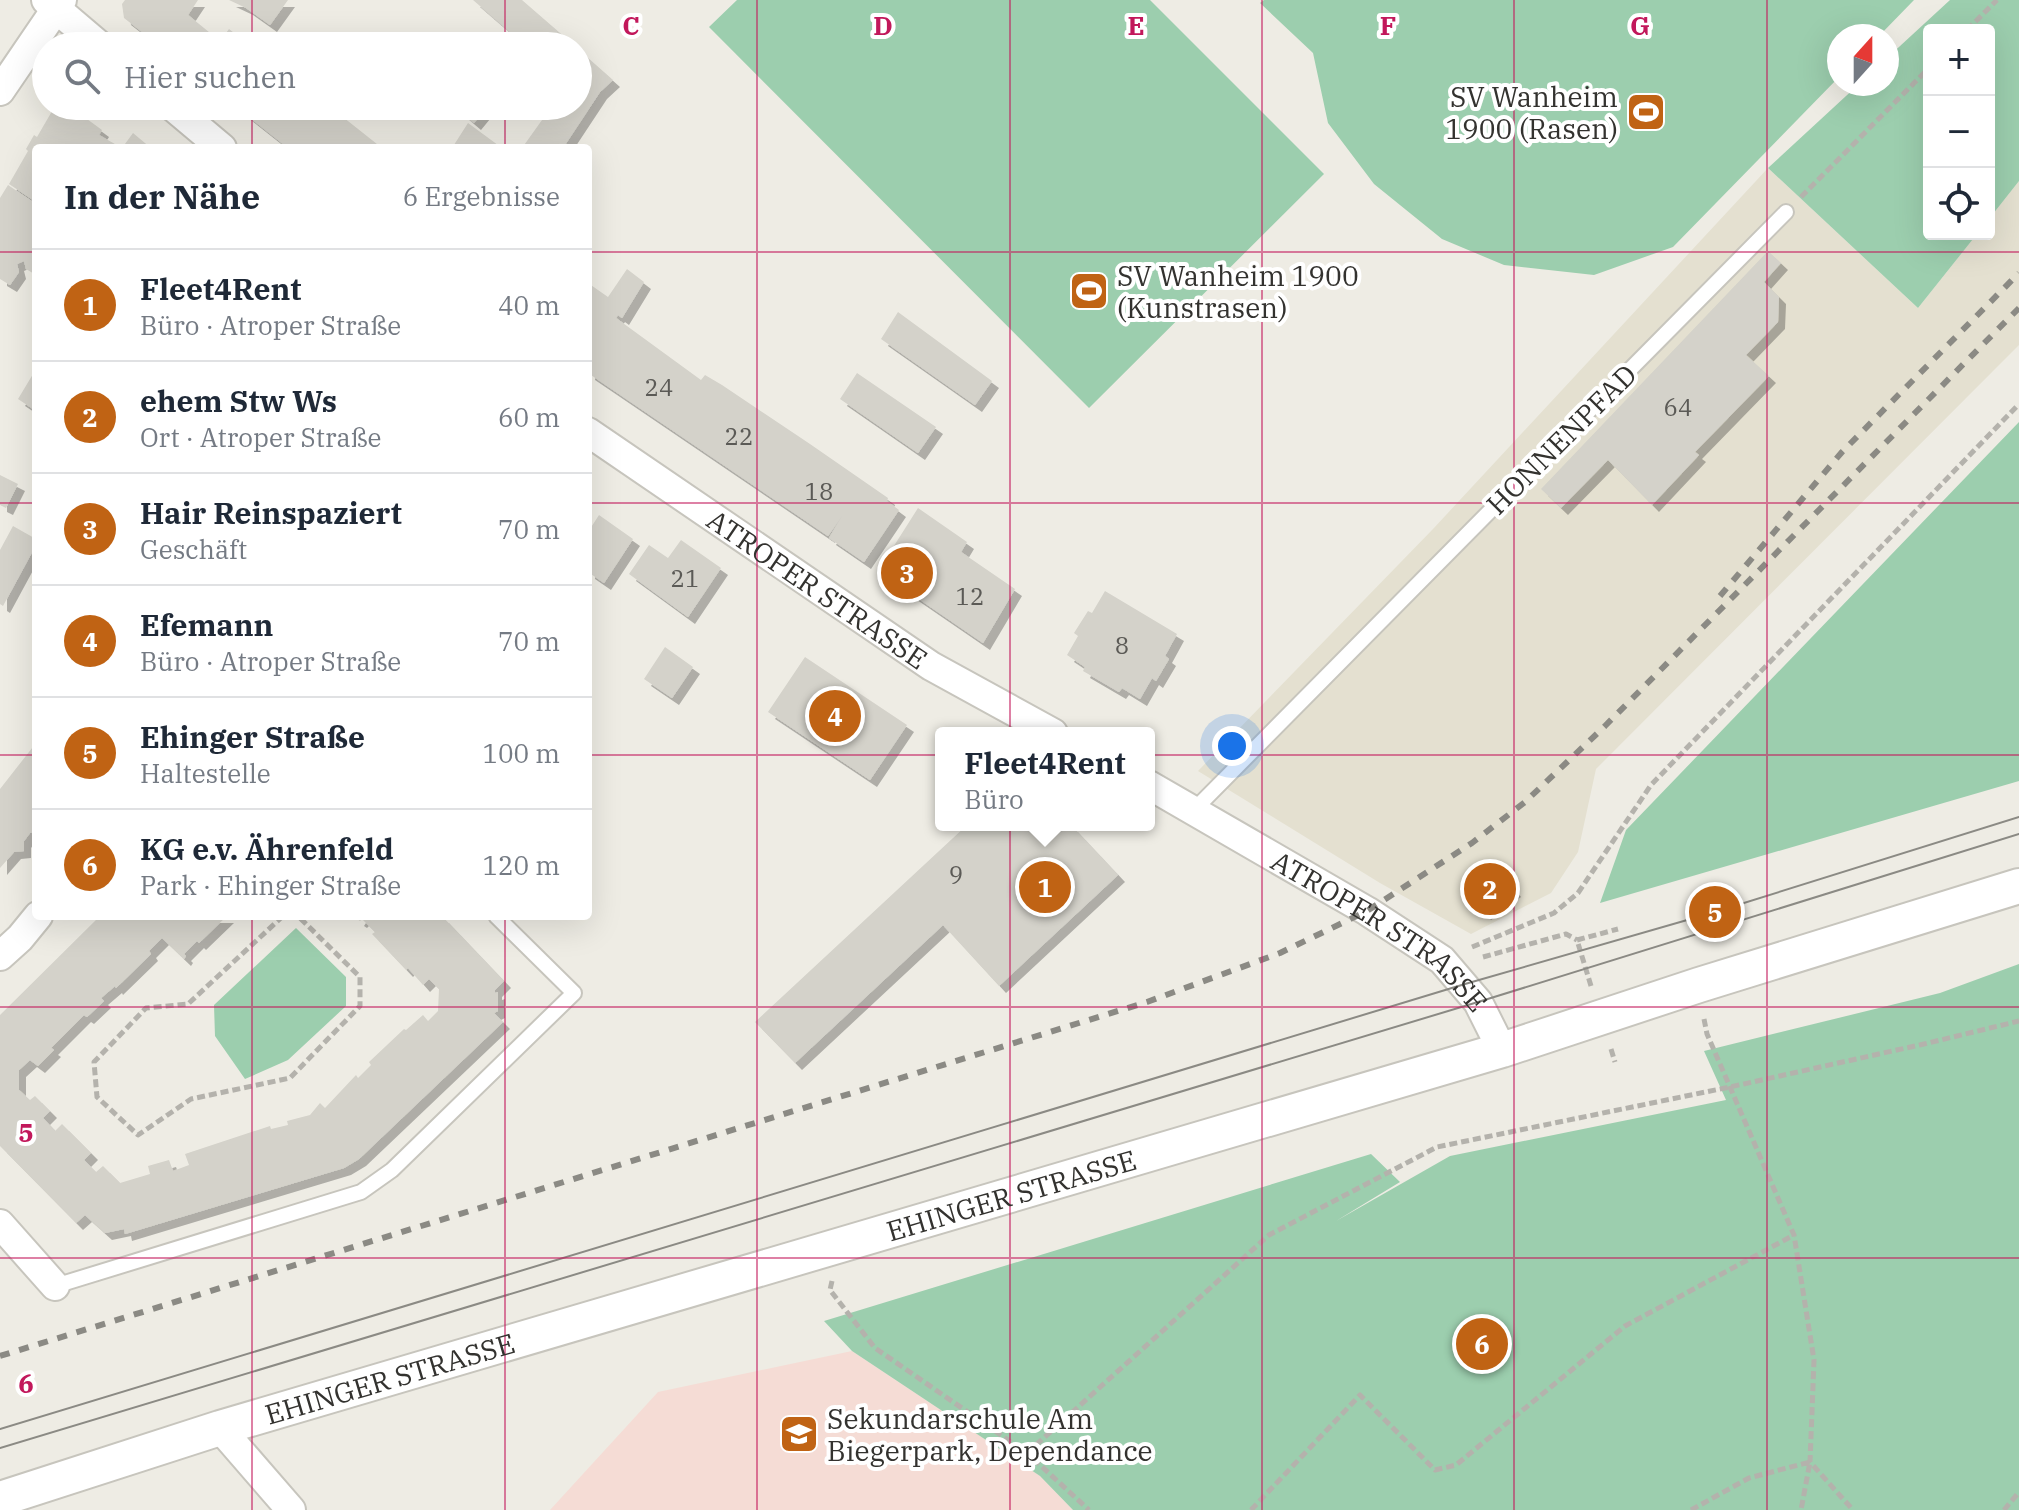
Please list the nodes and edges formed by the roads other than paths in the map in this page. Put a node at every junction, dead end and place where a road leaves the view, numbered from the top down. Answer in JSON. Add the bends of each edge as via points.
{"nodes":[{"id":1,"x":55,"y":3,"type":"edge"},
{"id":2,"x":37,"y":32,"type":"edge"},
{"id":3,"x":85,"y":32,"type":"edge"},
{"id":4,"x":32,"y":40,"type":"edge"},
{"id":5,"x":0,"y":91,"type":"edge"},
{"id":6,"x":189,"y":120,"type":"edge"},
{"id":7,"x":217,"y":144,"type":"edge"},
{"id":8,"x":1786,"y":212,"type":"road end"},
{"id":9,"x":592,"y":435,"type":"edge"},
{"id":10,"x":1042,"y":727,"type":"edge"},
{"id":11,"x":1155,"y":788,"type":"edge"},
{"id":12,"x":1194,"y":810,"type":"junction"},
{"id":13,"x":2019,"y":886,"type":"edge"},
{"id":14,"x":35,"y":920,"type":"edge"},
{"id":15,"x":500,"y":920,"type":"edge"},
{"id":16,"x":0,"y":956,"type":"edge"},
{"id":17,"x":1502,"y":1050,"type":"junction"},
{"id":18,"x":0,"y":1224,"type":"edge"},
{"id":19,"x":55,"y":1286,"type":"joint"},
{"id":20,"x":220,"y":1428,"type":"junction"},
{"id":21,"x":0,"y":1499,"type":"edge"},
{"id":22,"x":291,"y":1510,"type":"edge"}],
"edges":[{"from":1,"to":2,"type":"street"},
{"from":1,"to":3,"type":"street"},
{"from":4,"to":5,"type":"street"},
{"from":6,"to":7,"type":"street"},
{"from":8,"to":12,"type":"lane","name":"HONNENPFAD"},
{"from":9,"to":10,"type":"street","name":"ATROPER STRASSE","via":[[931,666]]},
{"from":11,"to":12,"type":"street","name":"ATROPER STRASSE"},
{"from":12,"to":17,"type":"street","name":"ATROPER STRASSE","via":[[1445,964],[1478,1002]]},
{"from":13,"to":17,"type":"street","name":"EHINGER STRASSE"},
{"from":14,"to":16,"type":"street"},
{"from":15,"to":19,"type":"lane","via":[[574,993],[392,1170],[361,1192]]},
{"from":17,"to":20,"type":"street","name":"EHINGER STRASSE"},
{"from":18,"to":19,"type":"street"},
{"from":20,"to":21,"type":"street","name":"EHINGER STRASSE"},
{"from":20,"to":22,"type":"street"}]}
